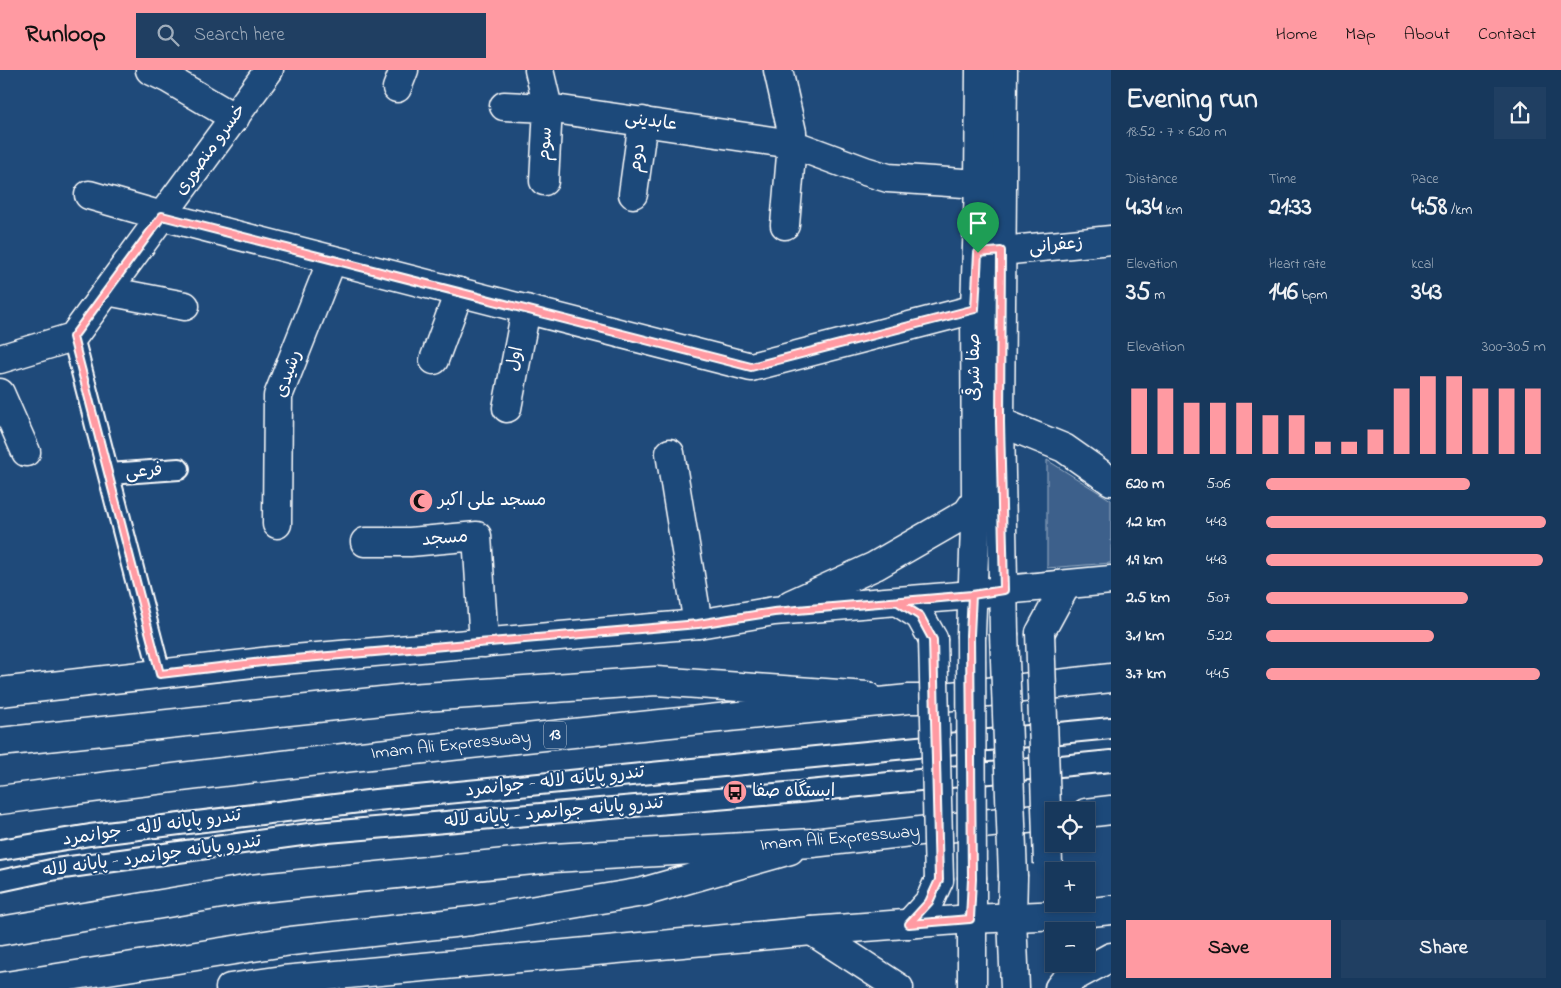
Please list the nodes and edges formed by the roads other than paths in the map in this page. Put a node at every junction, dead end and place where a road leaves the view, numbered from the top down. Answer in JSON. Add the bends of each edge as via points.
{"nodes":[{"id":1,"x":150,"y":70,"type":"edge"},
{"id":2,"x":270,"y":70,"type":"edge"},
{"id":3,"x":540,"y":70,"type":"edge"},
{"id":4,"x":778,"y":70,"type":"edge"},
{"id":5,"x":980,"y":70,"type":"edge"},
{"id":6,"x":1003,"y":70,"type":"edge"},
{"id":7,"x":504,"y":106,"type":"dead end"},
{"id":8,"x":548,"y":108,"type":"junction"},
{"id":9,"x":235,"y":118,"type":"junction"},
{"id":10,"x":643,"y":121,"type":"junction"},
{"id":11,"x":792,"y":144,"type":"junction"},
{"id":12,"x":544,"y":181,"type":"dead end"},
{"id":13,"x":980,"y":184,"type":"junction"},
{"id":14,"x":632,"y":194,"type":"dead end"},
{"id":15,"x":89,"y":195,"type":"dead end"},
{"id":16,"x":162,"y":216,"type":"junction"},
{"id":17,"x":785,"y":225,"type":"dead end"},
{"id":18,"x":1111,"y":240,"type":"edge"},
{"id":19,"x":989,"y":252,"type":"junction"},
{"id":20,"x":332,"y":260,"type":"junction"},
{"id":21,"x":107,"y":291,"type":"junction"},
{"id":22,"x":458,"y":292,"type":"junction"},
{"id":23,"x":1002,"y":304,"type":"junction"},
{"id":24,"x":184,"y":306,"type":"dead end"},
{"id":25,"x":526,"y":309,"type":"junction"},
{"id":26,"x":975,"y":309,"type":"junction"},
{"id":27,"x":73,"y":337,"type":"junction"},
{"id":28,"x":0,"y":358,"type":"edge"},
{"id":29,"x":434,"y":360,"type":"dead end"},
{"id":30,"x":0,"y":393,"type":"edge"},
{"id":31,"x":507,"y":408,"type":"dead end"},
{"id":32,"x":1000,"y":422,"type":"junction"},
{"id":33,"x":26,"y":452,"type":"dead end"},
{"id":34,"x":670,"y":453,"type":"dead end"},
{"id":35,"x":178,"y":469,"type":"dead end"},
{"id":36,"x":109,"y":474,"type":"junction"},
{"id":37,"x":1111,"y":481,"type":"edge"},
{"id":38,"x":976,"y":500,"type":"junction"},
{"id":39,"x":277,"y":524,"type":"dead end"},
{"id":40,"x":365,"y":542,"type":"dead end"},
{"id":41,"x":1111,"y":580,"type":"edge"},
{"id":42,"x":1066,"y":585,"type":"junction"},
{"id":43,"x":1004,"y":590,"type":"junction"},
{"id":44,"x":972,"y":595,"type":"junction"},
{"id":45,"x":898,"y":602,"type":"junction"},
{"id":46,"x":774,"y":612,"type":"junction"},
{"id":47,"x":698,"y":624,"type":"junction"},
{"id":48,"x":484,"y":643,"type":"junction"},
{"id":49,"x":160,"y":674,"type":"junction"},
{"id":50,"x":1111,"y":678,"type":"edge"},
{"id":51,"x":0,"y":692,"type":"edge"},
{"id":52,"x":909,"y":699,"type":"junction"},
{"id":53,"x":1111,"y":728,"type":"edge"},
{"id":54,"x":0,"y":742,"type":"edge"},
{"id":55,"x":1111,"y":761,"type":"edge"},
{"id":56,"x":0,"y":800,"type":"edge"},
{"id":57,"x":1045,"y":817,"type":"edge"},
{"id":58,"x":812,"y":843,"type":"junction"},
{"id":59,"x":0,"y":850,"type":"edge"},
{"id":60,"x":1051,"y":862,"type":"edge"},
{"id":61,"x":0,"y":881,"type":"edge"},
{"id":62,"x":1098,"y":909,"type":"edge"},
{"id":63,"x":1012,"y":918,"type":"junction"},
{"id":64,"x":970,"y":919,"type":"junction"},
{"id":65,"x":909,"y":924,"type":"junction"},
{"id":66,"x":0,"y":931,"type":"edge"},
{"id":67,"x":812,"y":931,"type":"junction"},
{"id":68,"x":1111,"y":957,"type":"edge"},
{"id":69,"x":0,"y":987,"type":"edge"},
{"id":70,"x":230,"y":988,"type":"edge"},
{"id":71,"x":899,"y":988,"type":"edge"},
{"id":72,"x":972,"y":988,"type":"edge"},
{"id":73,"x":1016,"y":988,"type":"edge"},
{"id":74,"x":1059,"y":988,"type":"edge"}],
"edges":[{"from":1,"to":9,"type":"main road"},
{"from":2,"to":9,"type":"main road","name":"خسرو منصوری"},
{"from":3,"to":8,"type":"main road"},
{"from":4,"to":11,"type":"main road"},
{"from":5,"to":13,"type":"main road","name":"صفا شرقی"},
{"from":6,"to":19,"type":"main road","name":"صفا شرقی"},
{"from":7,"to":8,"type":"main road","name":"عابدینی"},
{"from":8,"to":10,"type":"main road","name":"عابدینی"},
{"from":8,"to":12,"type":"main road","name":"سوم"},
{"from":9,"to":16,"type":"main road","name":"خسرو منصوری"},
{"from":10,"to":11,"type":"main road","name":"عابدینی"},
{"from":10,"to":14,"type":"main road","name":"دوم"},
{"from":11,"to":13,"type":"main road","name":"عابدینی","via":[[888,178]]},
{"from":11,"to":17,"type":"main road"},
{"from":13,"to":19,"type":"main road","name":"صفا شرقی"},
{"from":15,"to":16,"type":"main road"},
{"from":16,"to":20,"type":"main road"},
{"from":16,"to":21,"type":"main road","name":"خسرو منصوری"},
{"from":18,"to":19,"type":"main road","name":"زعفرانی"},
{"from":19,"to":23,"type":"main road","name":"صفا شرقی"},
{"from":19,"to":26,"type":"main road","name":"صفا شرقی"},
{"from":20,"to":22,"type":"main road"},
{"from":20,"to":39,"type":"main road","name":"رشیدی","via":[[278,396]]},
{"from":21,"to":24,"type":"main road"},
{"from":21,"to":27,"type":"main road","name":"خسرو منصوری"},
{"from":22,"to":25,"type":"main road"},
{"from":22,"to":29,"type":"main road"},
{"from":23,"to":26,"type":"main road"},
{"from":23,"to":32,"type":"main road","name":"صفا شرقی"},
{"from":25,"to":26,"type":"main road","via":[[751,367]]},
{"from":25,"to":31,"type":"main road","name":"اول"},
{"from":26,"to":38,"type":"main road","name":"صفا شرقی"},
{"from":27,"to":28,"type":"main road"},
{"from":27,"to":36,"type":"lane"},
{"from":30,"to":33,"type":"main road"},
{"from":32,"to":37,"type":"main road","via":[[1064,448]]},
{"from":32,"to":43,"type":"main road","name":"صفا شرقی"},
{"from":34,"to":47,"type":"main road"},
{"from":35,"to":36,"type":"lane","name":"فرعی"},
{"from":36,"to":49,"type":"lane"},
{"from":38,"to":44,"type":"main road","name":"صفا شرقی"},
{"from":38,"to":46,"type":"main road","via":[[967,512],[875,566]]},
{"from":40,"to":48,"type":"main road","name":"مسجد","via":[[477,536]]},
{"from":41,"to":42,"type":"main road"},
{"from":42,"to":43,"type":"main road"},
{"from":42,"to":60,"type":"main road","bridge":true,"via":[[1040,633]]},
{"from":43,"to":44,"type":"main road"},
{"from":43,"to":63,"type":"main road","name":"صفا شرقی","bridge":true},
{"from":44,"to":45,"type":"main road"},
{"from":44,"to":64,"type":"main road","name":"صفا شرقی","bridge":true},
{"from":45,"to":46,"type":"main road"},
{"from":45,"to":65,"type":"main road","bridge":true,"via":[[920,616],[933,640],[939,880],[929,902]]},
{"from":46,"to":47,"type":"main road"},
{"from":47,"to":48,"type":"main road"},
{"from":48,"to":49,"type":"main road"},
{"from":49,"to":51,"type":"main road"},
{"from":50,"to":52,"type":"main road","name":"Imam Ali Expressway","number":"13"},
{"from":52,"to":54,"type":"main road","via":[[656,681],[410,698]]},
{"from":52,"to":56,"type":"main road","name":"Imam Ali Expressway","number":"13","via":[[576,732]]},
{"from":53,"to":59,"type":"lane","name":"تندرو پایانه لاله - جوانمرد","via":[[376,800],[90,835]]},
{"from":55,"to":61,"type":"lane","name":"تندرو پایانه جوانمرد - پایانه لاله","via":[[316,833],[56,869]]},
{"from":57,"to":58,"type":"main road","name":"Imam Ali Expressway"},
{"from":58,"to":66,"type":"main road","name":"Imam Ali Expressway","via":[[553,858],[252,889]]},
{"from":58,"to":69,"type":"main road","via":[[643,892],[471,921],[290,942]]},
{"from":62,"to":63,"type":"main road"},
{"from":63,"to":64,"type":"main road"},
{"from":63,"to":73,"type":"main road","name":"صفا شرقی"},
{"from":64,"to":65,"type":"main road"},
{"from":64,"to":72,"type":"main road","name":"صفا شرقی"},
{"from":65,"to":67,"type":"main road"},
{"from":67,"to":70,"type":"main road","via":[[283,980]]},
{"from":67,"to":71,"type":"main road"},
{"from":68,"to":74,"type":"main road"}]}
